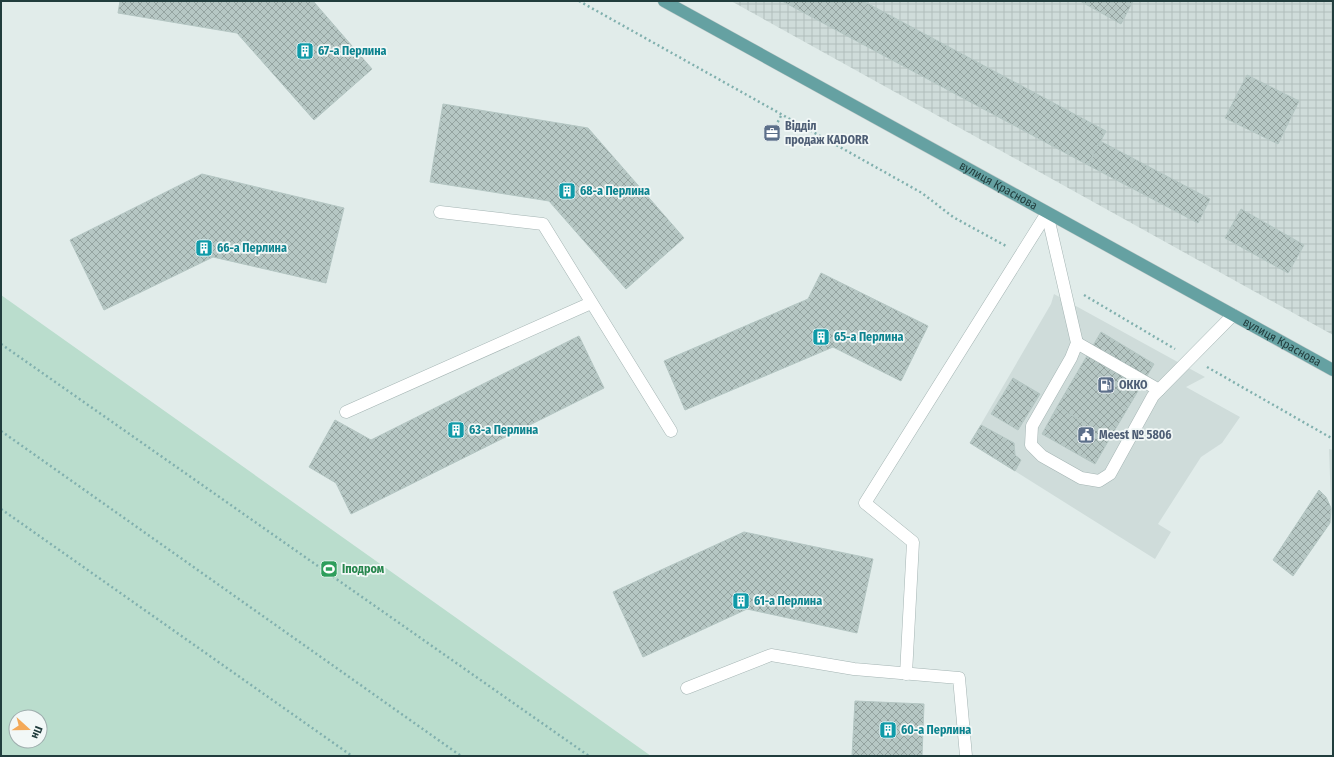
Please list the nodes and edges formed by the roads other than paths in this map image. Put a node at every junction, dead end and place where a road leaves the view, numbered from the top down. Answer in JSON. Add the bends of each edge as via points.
{"nodes":[{"id":1,"x":664,"y":1,"type":"edge"},
{"id":2,"x":440,"y":212,"type":"dead end"},
{"id":3,"x":1047,"y":213,"type":"junction"},
{"id":4,"x":591,"y":303,"type":"junction"},
{"id":5,"x":1233,"y":315,"type":"junction"},
{"id":6,"x":1077,"y":343,"type":"junction"},
{"id":7,"x":1333,"y":370,"type":"edge"},
{"id":8,"x":1159,"y":390,"type":"junction"},
{"id":9,"x":346,"y":412,"type":"dead end"},
{"id":10,"x":670,"y":431,"type":"dead end"},
{"id":11,"x":906,"y":674,"type":"junction"},
{"id":12,"x":687,"y":688,"type":"dead end"},
{"id":13,"x":966,"y":756,"type":"edge"}],
"edges":[{"from":1,"to":3,"type":"main road","name":"вулиця Краснова"},
{"from":2,"to":4,"type":"lane","via":[[542,224]]},
{"from":3,"to":5,"type":"main road","name":"вулиця Краснова"},
{"from":3,"to":6,"type":"lane"},
{"from":3,"to":11,"type":"lane","via":[[864,501],[913,542]]},
{"from":4,"to":9,"type":"lane"},
{"from":4,"to":10,"type":"lane"},
{"from":5,"to":7,"type":"main road","name":"вулиця Краснова"},
{"from":5,"to":8,"type":"lane"},
{"from":6,"to":8,"type":"lane"},
{"from":6,"to":8,"type":"lane","via":[[1032,426],[1032,445],[1042,456],[1082,478],[1099,481],[1110,474],[1153,396]]},
{"from":11,"to":12,"type":"lane","via":[[854,669],[771,655]]},
{"from":11,"to":13,"type":"lane","via":[[959,678]]}]}
